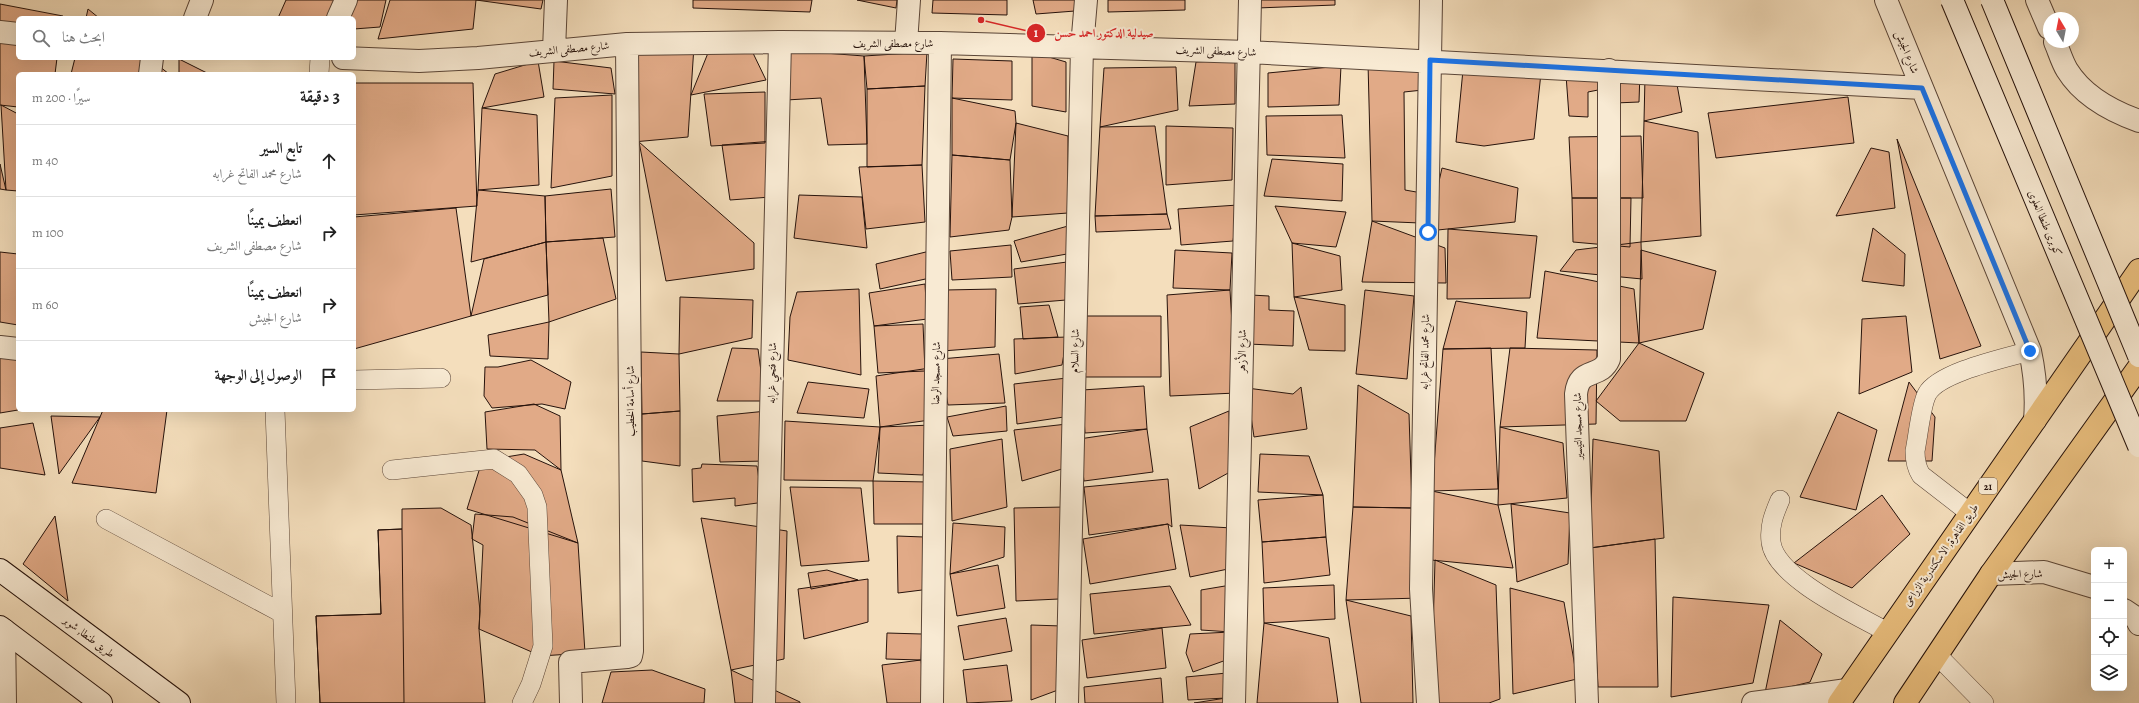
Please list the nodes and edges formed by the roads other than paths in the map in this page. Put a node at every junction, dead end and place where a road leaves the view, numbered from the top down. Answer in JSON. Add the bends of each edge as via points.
{"nodes":[{"id":1,"x":202,"y":0,"type":"edge"},
{"id":2,"x":346,"y":0,"type":"edge"},
{"id":3,"x":556,"y":0,"type":"edge"},
{"id":4,"x":909,"y":0,"type":"edge"},
{"id":5,"x":1086,"y":0,"type":"edge"},
{"id":6,"x":1250,"y":0,"type":"edge"},
{"id":7,"x":1432,"y":0,"type":"edge"},
{"id":8,"x":1886,"y":0,"type":"edge"},
{"id":9,"x":1952,"y":0,"type":"edge"},
{"id":10,"x":1992,"y":0,"type":"edge"},
{"id":11,"x":2037,"y":0,"type":"edge"},
{"id":12,"x":2043,"y":14,"type":"edge"},
{"id":13,"x":196,"y":16,"type":"edge"},
{"id":14,"x":339,"y":16,"type":"edge"},
{"id":15,"x":0,"y":32,"type":"edge"},
{"id":16,"x":16,"y":34,"type":"edge"},
{"id":17,"x":780,"y":42,"type":"junction"},
{"id":18,"x":906,"y":43,"type":"junction"},
{"id":19,"x":940,"y":43,"type":"junction"},
{"id":20,"x":627,"y":44,"type":"junction"},
{"id":21,"x":1082,"y":47,"type":"junction"},
{"id":22,"x":2058,"y":48,"type":"edge"},
{"id":23,"x":554,"y":50,"type":"junction"},
{"id":24,"x":1249,"y":52,"type":"junction"},
{"id":25,"x":356,"y":59,"type":"edge"},
{"id":26,"x":152,"y":60,"type":"edge"},
{"id":27,"x":320,"y":60,"type":"edge"},
{"id":28,"x":1430,"y":60,"type":"junction"},
{"id":29,"x":1609,"y":70,"type":"junction"},
{"id":30,"x":150,"y":72,"type":"edge"},
{"id":31,"x":319,"y":72,"type":"edge"},
{"id":32,"x":1922,"y":88,"type":"junction"},
{"id":33,"x":2139,"y":121,"type":"edge"},
{"id":34,"x":2139,"y":270,"type":"edge"},
{"id":35,"x":0,"y":347,"type":"edge"},
{"id":36,"x":16,"y":349,"type":"edge"},
{"id":37,"x":2030,"y":351,"type":"junction"},
{"id":38,"x":2139,"y":356,"type":"edge"},
{"id":39,"x":2139,"y":367,"type":"edge"},
{"id":40,"x":441,"y":378,"type":"dead end"},
{"id":41,"x":356,"y":380,"type":"edge"},
{"id":42,"x":275,"y":412,"type":"edge"},
{"id":43,"x":2035,"y":420,"type":"junction"},
{"id":44,"x":2139,"y":446,"type":"edge"},
{"id":45,"x":392,"y":470,"type":"dead end"},
{"id":46,"x":1780,"y":500,"type":"dead end"},
{"id":47,"x":1970,"y":513,"type":"junction"},
{"id":48,"x":106,"y":519,"type":"dead end"},
{"id":49,"x":0,"y":570,"type":"edge"},
{"id":50,"x":1991,"y":574,"type":"junction"},
{"id":51,"x":2091,"y":586,"type":"edge"},
{"id":52,"x":2127,"y":612,"type":"edge"},
{"id":53,"x":282,"y":613,"type":"junction"},
{"id":54,"x":2139,"y":624,"type":"edge"},
{"id":55,"x":2,"y":628,"type":"edge"},
{"id":56,"x":1887,"y":632,"type":"junction"},
{"id":57,"x":1937,"y":655,"type":"junction"},
{"id":58,"x":1843,"y":697,"type":"edge"},
{"id":59,"x":5,"y":703,"type":"edge"},
{"id":60,"x":101,"y":703,"type":"edge"},
{"id":61,"x":179,"y":703,"type":"edge"},
{"id":62,"x":286,"y":703,"type":"edge"},
{"id":63,"x":522,"y":703,"type":"edge"},
{"id":64,"x":571,"y":703,"type":"edge"},
{"id":65,"x":764,"y":703,"type":"edge"},
{"id":66,"x":932,"y":703,"type":"edge"},
{"id":67,"x":1067,"y":703,"type":"edge"},
{"id":68,"x":1234,"y":703,"type":"edge"},
{"id":69,"x":1428,"y":703,"type":"edge"},
{"id":70,"x":1588,"y":703,"type":"edge"},
{"id":71,"x":1753,"y":703,"type":"edge"},
{"id":72,"x":1905,"y":703,"type":"edge"},
{"id":73,"x":1984,"y":703,"type":"edge"}],
"edges":[{"from":1,"to":13,"type":"street"},
{"from":2,"to":14,"type":"street"},
{"from":3,"to":23,"type":"street"},
{"from":4,"to":18,"type":"street"},
{"from":5,"to":21,"type":"street","name":"شارع السلام"},
{"from":6,"to":24,"type":"street","name":"شارع الأزهر"},
{"from":7,"to":28,"type":"street","name":"شارع محمد الفاتح غرابه"},
{"from":8,"to":32,"type":"street","name":"شارع الجيش"},
{"from":9,"to":44,"type":"street","name":"كوبرى طنطا العلوى","bridge":true},
{"from":10,"to":38,"type":"street","bridge":true},
{"from":11,"to":12,"type":"street"},
{"from":15,"to":16,"type":"street"},
{"from":17,"to":18,"type":"street","name":"شارع مصطفى الشريف"},
{"from":17,"to":20,"type":"street","name":"شارع مصطفى الشريف"},
{"from":17,"to":65,"type":"street","name":"شارع فتحي غرابه"},
{"from":18,"to":19,"type":"street","name":"شارع مصطفى الشريف"},
{"from":19,"to":21,"type":"street","name":"شارع مصطفى الشريف"},
{"from":19,"to":66,"type":"street","name":"شارع مسجد الرضا"},
{"from":20,"to":23,"type":"street","name":"شارع مصطفى الشريف"},
{"from":20,"to":64,"type":"street","name":"شارع أسامة الخطيب","via":[[632,651],[631,656],[627,657],[570,662]]},
{"from":21,"to":24,"type":"street","name":"شارع مصطفى الشريف"},
{"from":21,"to":67,"type":"street","name":"شارع السلام"},
{"from":22,"to":33,"type":"street","via":[[2068,71],[2089,96],[2117,114]]},
{"from":23,"to":25,"type":"street","name":"شارع مصطفى الشريف","via":[[419,61]]},
{"from":24,"to":28,"type":"street","name":"شارع مصطفى الشريف"},
{"from":24,"to":68,"type":"street","name":"شارع الأزهر"},
{"from":26,"to":30,"type":"street"},
{"from":27,"to":31,"type":"lane"},
{"from":28,"to":29,"type":"street","name":"شارع مصطفى الشريف"},
{"from":28,"to":69,"type":"street","name":"شارع محمد الفاتح غرابه","via":[[1421,589]]},
{"from":29,"to":32,"type":"street","name":"شارع مصطفى الشريف"},
{"from":29,"to":70,"type":"street","name":"شارع مسجد التيسير","via":[[1609,359],[1600,371],[1577,383],[1576,394]]},
{"from":32,"to":37,"type":"street","name":"شارع الجيش"},
{"from":34,"to":43,"type":"highway","name":"طريق القاهرة, الاسكندرية الزراعى","number":"21"},
{"from":35,"to":36,"type":"street"},
{"from":37,"to":43,"type":"street","name":"شارع الجيش","via":[[2036,381]]},
{"from":37,"to":47,"type":"lane","via":[[1950,375],[1935,384],[1927,394],[1915,451],[1917,469],[1921,475]]},
{"from":39,"to":50,"type":"highway"},
{"from":40,"to":41,"type":"lane"},
{"from":42,"to":53,"type":"lane"},
{"from":43,"to":47,"type":"highway","name":"طريق القاهرة, الاسكندرية الزراعى","number":"21"},
{"from":45,"to":63,"type":"lane","via":[[494,458],[518,474],[533,495],[537,507],[543,646],[532,684]]},
{"from":46,"to":56,"type":"lane","via":[[1771,520],[1771,543],[1780,563],[1796,578]]},
{"from":47,"to":56,"type":"highway","name":"طريق القاهرة, الاسكندرية الزراعى","number":"21"},
{"from":48,"to":53,"type":"lane"},
{"from":49,"to":61,"type":"street","name":"طريق طنطا, شوبر"},
{"from":50,"to":51,"type":"street","name":"شارع الجيش","via":[[2044,572]]},
{"from":50,"to":57,"type":"highway"},
{"from":52,"to":54,"type":"street","via":[[2136,618]]},
{"from":53,"to":62,"type":"lane"},
{"from":55,"to":59,"type":"street"},
{"from":55,"to":60,"type":"street"},
{"from":56,"to":58,"type":"highway","name":"طريق القاهرة, الاسكندرية الزراعى","number":"21"},
{"from":57,"to":72,"type":"highway"},
{"from":57,"to":73,"type":"lane"},
{"from":58,"to":71,"type":"street"}]}
